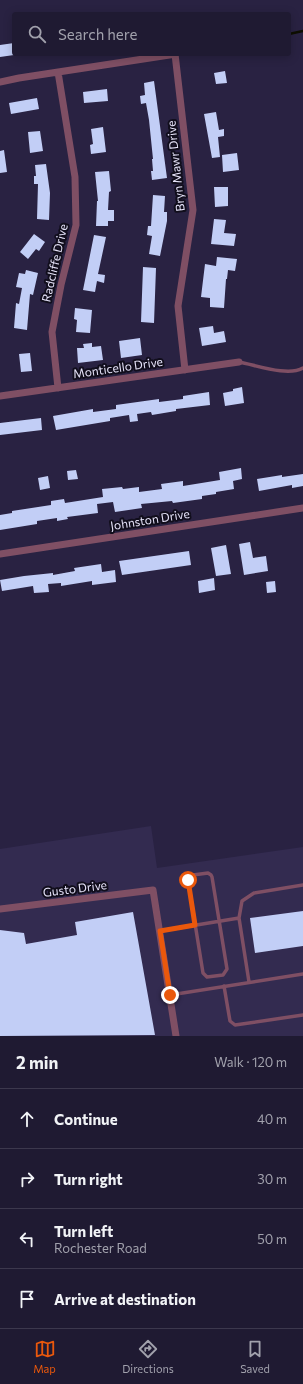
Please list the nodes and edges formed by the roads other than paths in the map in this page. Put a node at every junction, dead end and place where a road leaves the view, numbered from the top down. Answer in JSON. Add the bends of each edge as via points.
{"nodes":[{"id":1,"x":162,"y":56,"type":"edge"},
{"id":2,"x":175,"y":56,"type":"edge"},
{"id":3,"x":58,"y":72,"type":"junction"},
{"id":4,"x":0,"y":82,"type":"edge"},
{"id":5,"x":239,"y":362,"type":"joint"},
{"id":6,"x":303,"y":368,"type":"edge"},
{"id":7,"x":185,"y":370,"type":"junction"},
{"id":8,"x":58,"y":388,"type":"junction"},
{"id":9,"x":0,"y":396,"type":"edge"},
{"id":10,"x":303,"y":508,"type":"edge"},
{"id":11,"x":0,"y":554,"type":"edge"},
{"id":12,"x":303,"y":885,"type":"edge"},
{"id":13,"x":0,"y":909,"type":"edge"},
{"id":14,"x":238,"y":918,"type":"junction"},
{"id":15,"x":219,"y":921,"type":"junction"},
{"id":16,"x":195,"y":925,"type":"junction"},
{"id":17,"x":160,"y":931,"type":"junction"},
{"id":18,"x":303,"y":974,"type":"edge"},
{"id":19,"x":249,"y":982,"type":"junction"},
{"id":20,"x":224,"y":986,"type":"junction"},
{"id":21,"x":170,"y":995,"type":"junction"},
{"id":22,"x":303,"y":1015,"type":"edge"},
{"id":23,"x":176,"y":1036,"type":"edge"}],
"edges":[{"from":1,"to":3,"type":"street"},
{"from":2,"to":7,"type":"street","name":"Bryn Mawr Drive","via":[[194,210],[178,306]]},
{"from":3,"to":4,"type":"street"},
{"from":3,"to":8,"type":"street","name":"Radcliffe Drive","via":[[74,177],[76,225],[52,332]]},
{"from":5,"to":6,"type":"lane","via":[[286,372]]},
{"from":5,"to":7,"type":"street","name":"Monticello Drive"},
{"from":7,"to":8,"type":"street","name":"Monticello Drive"},
{"from":8,"to":9,"type":"street","name":"Monticello Drive"},
{"from":10,"to":11,"type":"street","name":"Johnston Drive"},
{"from":12,"to":14,"type":"lane","via":[[254,893],[242,901]]},
{"from":13,"to":17,"type":"street","name":"Gusto Drive","via":[[154,890]]},
{"from":14,"to":15,"type":"lane"},
{"from":14,"to":19,"type":"lane"},
{"from":15,"to":16,"type":"lane"},
{"from":15,"to":16,"type":"lane","via":[[211,875],[193,875],[188,880]]},
{"from":15,"to":16,"type":"lane","via":[[226,969],[223,975],[207,977],[203,973]]},
{"from":16,"to":17,"type":"lane"},
{"from":17,"to":21,"type":"street"},
{"from":18,"to":19,"type":"lane"},
{"from":19,"to":20,"type":"lane"},
{"from":20,"to":21,"type":"lane"},
{"from":20,"to":22,"type":"lane","via":[[230,1022],[235,1025]]},
{"from":21,"to":23,"type":"street"}]}
